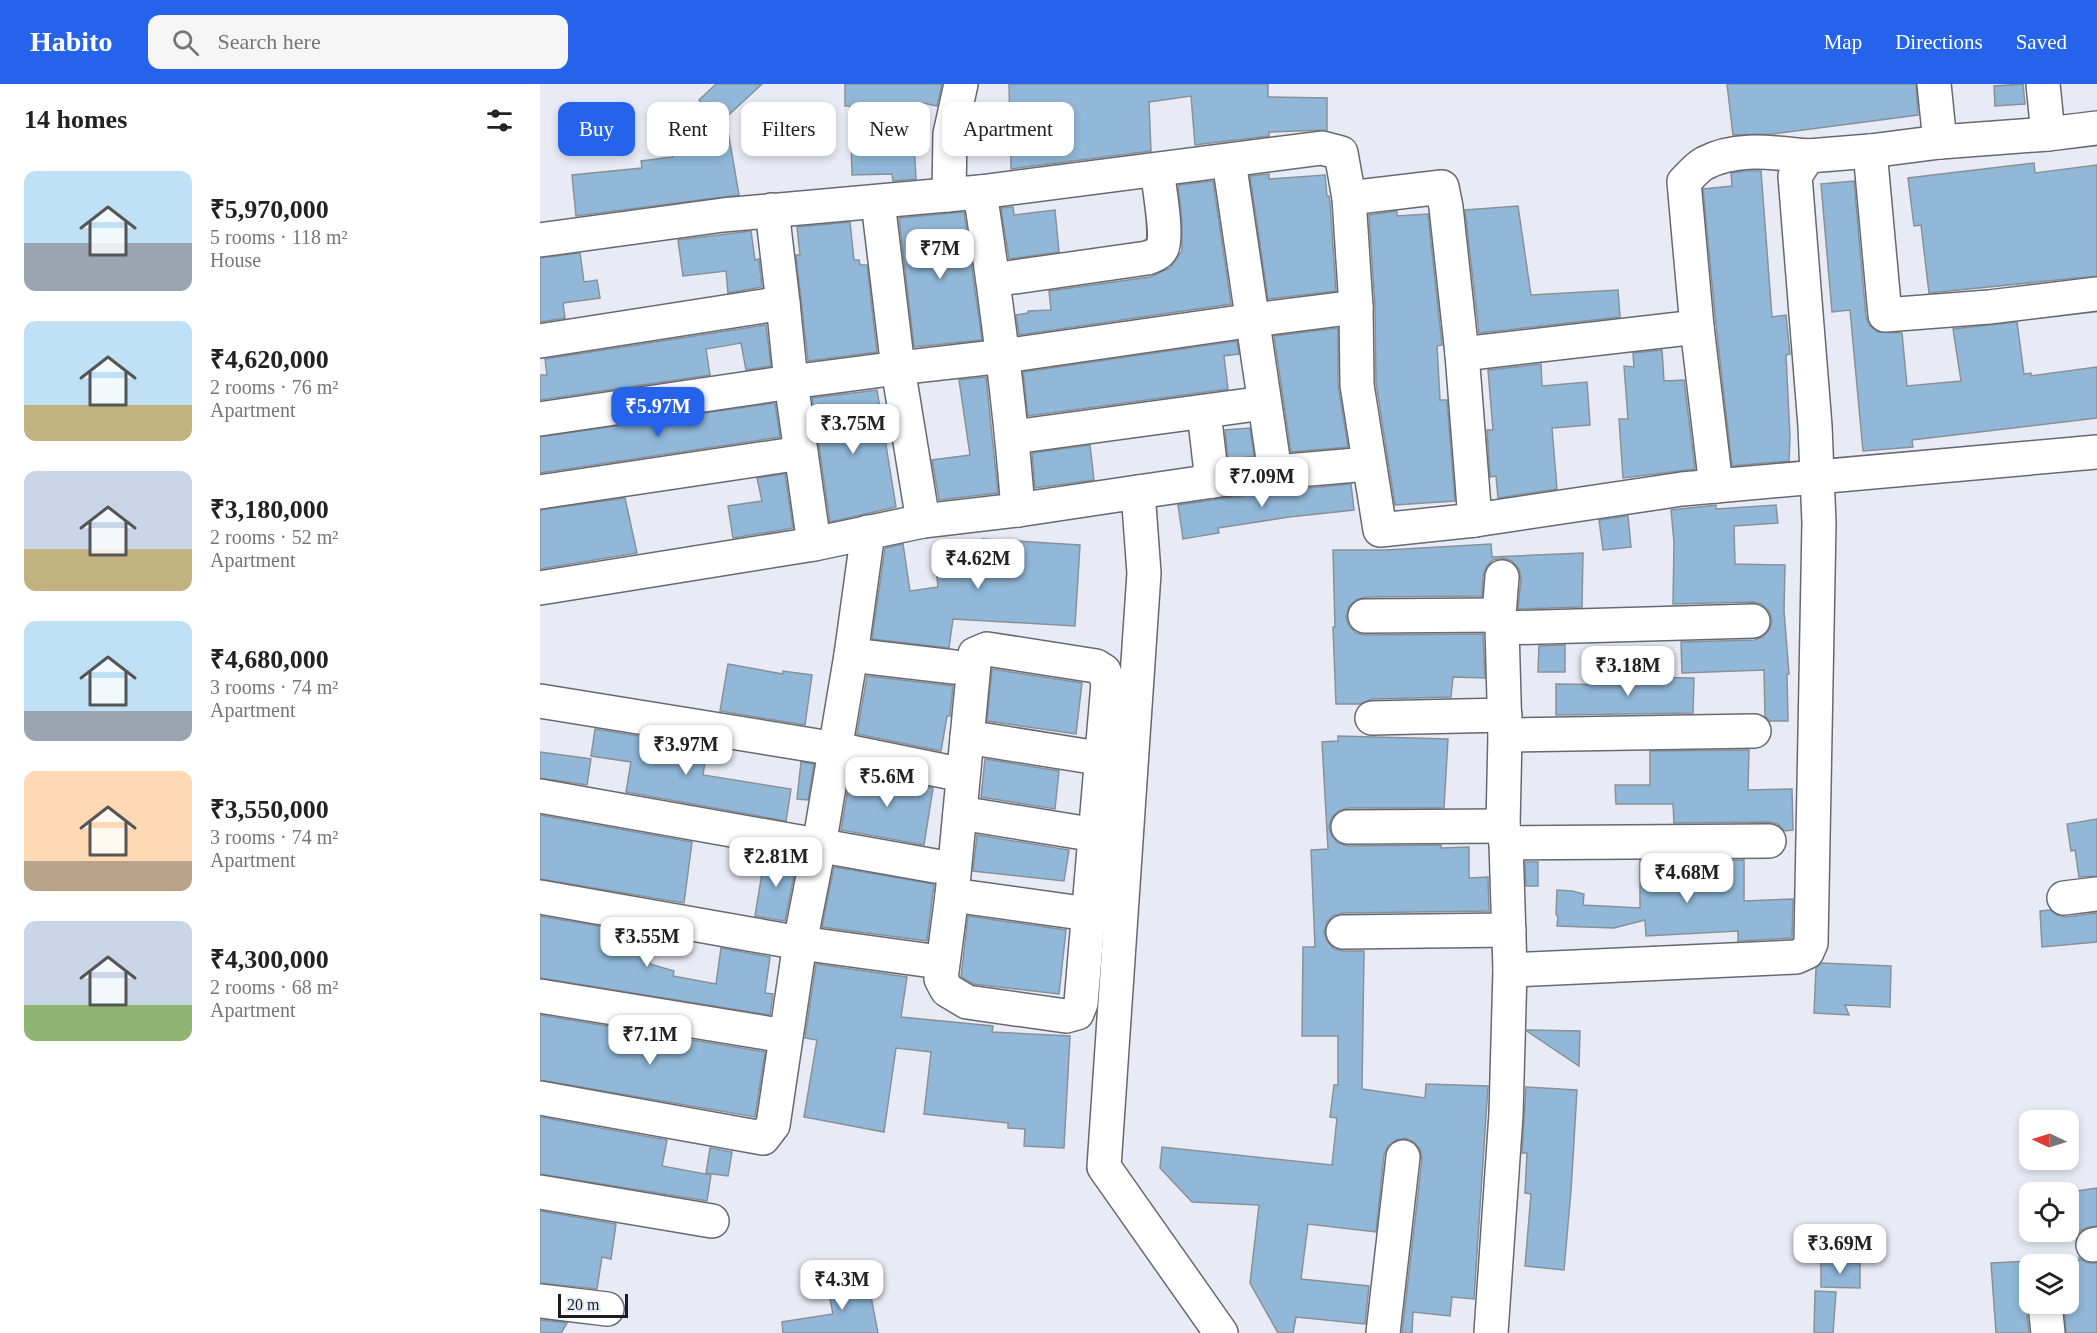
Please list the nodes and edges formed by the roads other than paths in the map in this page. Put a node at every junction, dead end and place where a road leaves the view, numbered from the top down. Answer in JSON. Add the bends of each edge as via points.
{"nodes":[{"id":1,"x":961,"y":84,"type":"edge"},
{"id":2,"x":1934,"y":84,"type":"edge"},
{"id":3,"x":2043,"y":84,"type":"edge"},
{"id":4,"x":2097,"y":128,"type":"edge"},
{"id":5,"x":2048,"y":134,"type":"junction"},
{"id":6,"x":1940,"y":142,"type":"junction"},
{"id":7,"x":1870,"y":152,"type":"junction"},
{"id":8,"x":1808,"y":156,"type":"junction"},
{"id":9,"x":1229,"y":161,"type":"junction"},
{"id":10,"x":1157,"y":170,"type":"junction"},
{"id":11,"x":965,"y":194,"type":"junction"},
{"id":12,"x":1349,"y":198,"type":"junction"},
{"id":13,"x":878,"y":202,"type":"junction"},
{"id":14,"x":771,"y":210,"type":"junction"},
{"id":15,"x":540,"y":240,"type":"edge"},
{"id":16,"x":993,"y":280,"type":"junction"},
{"id":17,"x":2097,"y":294,"type":"edge"},
{"id":18,"x":783,"y":303,"type":"junction"},
{"id":19,"x":1356,"y":308,"type":"junction"},
{"id":20,"x":1254,"y":320,"type":"junction"},
{"id":21,"x":1697,"y":327,"type":"junction"},
{"id":22,"x":540,"y":341,"type":"edge"},
{"id":23,"x":1462,"y":354,"type":"junction"},
{"id":24,"x":1004,"y":356,"type":"junction"},
{"id":25,"x":898,"y":368,"type":"junction"},
{"id":26,"x":791,"y":382,"type":"junction"},
{"id":27,"x":1264,"y":403,"type":"junction"},
{"id":28,"x":1204,"y":412,"type":"junction"},
{"id":29,"x":541,"y":414,"type":"edge"},
{"id":30,"x":1013,"y":437,"type":"junction"},
{"id":31,"x":2097,"y":452,"type":"edge"},
{"id":32,"x":801,"y":453,"type":"junction"},
{"id":33,"x":1368,"y":464,"type":"junction"},
{"id":34,"x":1275,"y":472,"type":"junction"},
{"id":35,"x":1817,"y":478,"type":"junction"},
{"id":36,"x":1212,"y":481,"type":"junction"},
{"id":37,"x":1716,"y":486,"type":"junction"},
{"id":38,"x":540,"y":492,"type":"edge"},
{"id":39,"x":1137,"y":492,"type":"junction"},
{"id":40,"x":1018,"y":510,"type":"junction"},
{"id":41,"x":1475,"y":520,"type":"junction"},
{"id":42,"x":923,"y":521,"type":"junction"},
{"id":43,"x":868,"y":532,"type":"junction"},
{"id":44,"x":814,"y":544,"type":"junction"},
{"id":45,"x":1502,"y":577,"type":"dead end"},
{"id":46,"x":540,"y":588,"type":"edge"},
{"id":47,"x":1365,"y":616,"type":"dead end"},
{"id":48,"x":1753,"y":621,"type":"dead end"},
{"id":49,"x":1501,"y":622,"type":"junction"},
{"id":50,"x":851,"y":655,"type":"junction"},
{"id":51,"x":954,"y":667,"type":"dead end"},
{"id":52,"x":540,"y":700,"type":"edge"},
{"id":53,"x":1372,"y":718,"type":"dead end"},
{"id":54,"x":1505,"y":725,"type":"junction"},
{"id":55,"x":1754,"y":731,"type":"dead end"},
{"id":56,"x":967,"y":737,"type":"junction"},
{"id":57,"x":836,"y":749,"type":"junction"},
{"id":58,"x":1117,"y":761,"type":"junction"},
{"id":59,"x":963,"y":775,"type":"junction"},
{"id":60,"x":540,"y":796,"type":"edge"},
{"id":61,"x":960,"y":813,"type":"junction"},
{"id":62,"x":1348,"y":827,"type":"dead end"},
{"id":63,"x":1096,"y":835,"type":"junction"},
{"id":64,"x":1505,"y":835,"type":"junction"},
{"id":65,"x":1769,"y":841,"type":"dead end"},
{"id":66,"x":819,"y":846,"type":"junction"},
{"id":67,"x":935,"y":866,"type":"dead end"},
{"id":68,"x":2097,"y":894,"type":"edge"},
{"id":69,"x":952,"y":895,"type":"junction"},
{"id":70,"x":540,"y":897,"type":"edge"},
{"id":71,"x":2064,"y":898,"type":"dead end"},
{"id":72,"x":1089,"y":914,"type":"junction"},
{"id":73,"x":1121,"y":919,"type":"junction"},
{"id":74,"x":1509,"y":930,"type":"junction"},
{"id":75,"x":1343,"y":933,"type":"dead end"},
{"id":76,"x":800,"y":943,"type":"junction"},
{"id":77,"x":925,"y":960,"type":"dead end"},
{"id":78,"x":1510,"y":970,"type":"junction"},
{"id":79,"x":540,"y":996,"type":"edge"},
{"id":80,"x":785,"y":1036,"type":"junction"},
{"id":81,"x":540,"y":1098,"type":"edge"},
{"id":82,"x":1403,"y":1157,"type":"dead end"},
{"id":83,"x":540,"y":1192,"type":"edge"},
{"id":84,"x":712,"y":1221,"type":"dead end"},
{"id":85,"x":540,"y":1301,"type":"edge"},
{"id":86,"x":606,"y":1309,"type":"dead end"},
{"id":87,"x":2046,"y":1314,"type":"edge"},
{"id":88,"x":1221,"y":1333,"type":"edge"},
{"id":89,"x":1383,"y":1333,"type":"edge"},
{"id":90,"x":1491,"y":1333,"type":"edge"},
{"id":91,"x":2048,"y":1333,"type":"edge"}],
"edges":[{"from":1,"to":11,"type":"street","via":[[951,134]]},
{"from":2,"to":6,"type":"street"},
{"from":3,"to":5,"type":"street"},
{"from":4,"to":5,"type":"street"},
{"from":5,"to":6,"type":"street"},
{"from":6,"to":7,"type":"street"},
{"from":7,"to":8,"type":"street"},
{"from":7,"to":17,"type":"street","via":[[1885,315]]},
{"from":8,"to":21,"type":"street","via":[[1751,152],[1725,155],[1703,164],[1684,182]]},
{"from":8,"to":35,"type":"street","via":[[1795,176]]},
{"from":9,"to":10,"type":"street"},
{"from":9,"to":12,"type":"street","via":[[1322,148],[1341,153]]},
{"from":9,"to":20,"type":"street"},
{"from":10,"to":11,"type":"street"},
{"from":10,"to":16,"type":"street","via":[[1164,246],[1157,254]]},
{"from":11,"to":13,"type":"street"},
{"from":11,"to":16,"type":"street"},
{"from":12,"to":19,"type":"street"},
{"from":12,"to":23,"type":"street","via":[[1442,188]]},
{"from":13,"to":14,"type":"street"},
{"from":13,"to":25,"type":"street"},
{"from":14,"to":15,"type":"street"},
{"from":14,"to":18,"type":"street"},
{"from":16,"to":24,"type":"street"},
{"from":18,"to":22,"type":"street"},
{"from":18,"to":26,"type":"street"},
{"from":19,"to":20,"type":"street"},
{"from":19,"to":33,"type":"street","via":[[1358,385]]},
{"from":20,"to":24,"type":"street"},
{"from":20,"to":27,"type":"street"},
{"from":21,"to":23,"type":"street"},
{"from":21,"to":37,"type":"street"},
{"from":23,"to":41,"type":"street"},
{"from":24,"to":25,"type":"street"},
{"from":24,"to":30,"type":"street"},
{"from":25,"to":26,"type":"street"},
{"from":25,"to":42,"type":"street"},
{"from":26,"to":29,"type":"street"},
{"from":26,"to":32,"type":"street"},
{"from":27,"to":28,"type":"street"},
{"from":27,"to":34,"type":"street"},
{"from":28,"to":30,"type":"street"},
{"from":28,"to":36,"type":"street"},
{"from":30,"to":40,"type":"street"},
{"from":31,"to":35,"type":"street"},
{"from":32,"to":38,"type":"street"},
{"from":32,"to":44,"type":"street"},
{"from":33,"to":34,"type":"street"},
{"from":33,"to":41,"type":"street","via":[[1380,530]]},
{"from":34,"to":36,"type":"street"},
{"from":35,"to":37,"type":"street"},
{"from":35,"to":78,"type":"street","via":[[1811,943],[1807,952],[1796,957]]},
{"from":36,"to":39,"type":"street"},
{"from":37,"to":41,"type":"street"},
{"from":39,"to":40,"type":"street"},
{"from":39,"to":58,"type":"street","via":[[1144,573]]},
{"from":40,"to":42,"type":"street"},
{"from":42,"to":43,"type":"street"},
{"from":43,"to":44,"type":"street"},
{"from":43,"to":50,"type":"street"},
{"from":44,"to":46,"type":"street"},
{"from":45,"to":49,"type":"street"},
{"from":47,"to":49,"type":"street"},
{"from":48,"to":49,"type":"street"},
{"from":49,"to":54,"type":"street"},
{"from":50,"to":51,"type":"street"},
{"from":50,"to":57,"type":"street"},
{"from":52,"to":57,"type":"street"},
{"from":53,"to":54,"type":"street"},
{"from":54,"to":55,"type":"street"},
{"from":54,"to":64,"type":"street"},
{"from":56,"to":58,"type":"street"},
{"from":56,"to":58,"type":"street","via":[[975,654],[1004,651],[1096,666],[1104,671]]},
{"from":56,"to":59,"type":"street"},
{"from":57,"to":59,"type":"street"},
{"from":57,"to":66,"type":"street"},
{"from":58,"to":63,"type":"street"},
{"from":58,"to":73,"type":"street"},
{"from":59,"to":61,"type":"street"},
{"from":60,"to":66,"type":"street"},
{"from":61,"to":63,"type":"street"},
{"from":61,"to":69,"type":"street"},
{"from":62,"to":64,"type":"street"},
{"from":63,"to":72,"type":"street"},
{"from":64,"to":65,"type":"street"},
{"from":64,"to":74,"type":"street"},
{"from":66,"to":67,"type":"street"},
{"from":66,"to":76,"type":"street"},
{"from":68,"to":71,"type":"street"},
{"from":69,"to":72,"type":"street"},
{"from":69,"to":72,"type":"street","via":[[941,979],[946,990],[967,1002],[1066,1016],[1077,1013],[1081,1003]]},
{"from":70,"to":76,"type":"street"},
{"from":72,"to":73,"type":"street"},
{"from":73,"to":88,"type":"street","via":[[1104,1167]]},
{"from":74,"to":75,"type":"street"},
{"from":74,"to":78,"type":"street"},
{"from":76,"to":77,"type":"street"},
{"from":76,"to":80,"type":"street"},
{"from":78,"to":90,"type":"street","via":[[1506,1114]]},
{"from":79,"to":80,"type":"street"},
{"from":80,"to":81,"type":"street","via":[[773,1125],[763,1138]]},
{"from":82,"to":89,"type":"street"},
{"from":83,"to":84,"type":"street"},
{"from":85,"to":86,"type":"street"},
{"from":87,"to":91,"type":"street"}]}
